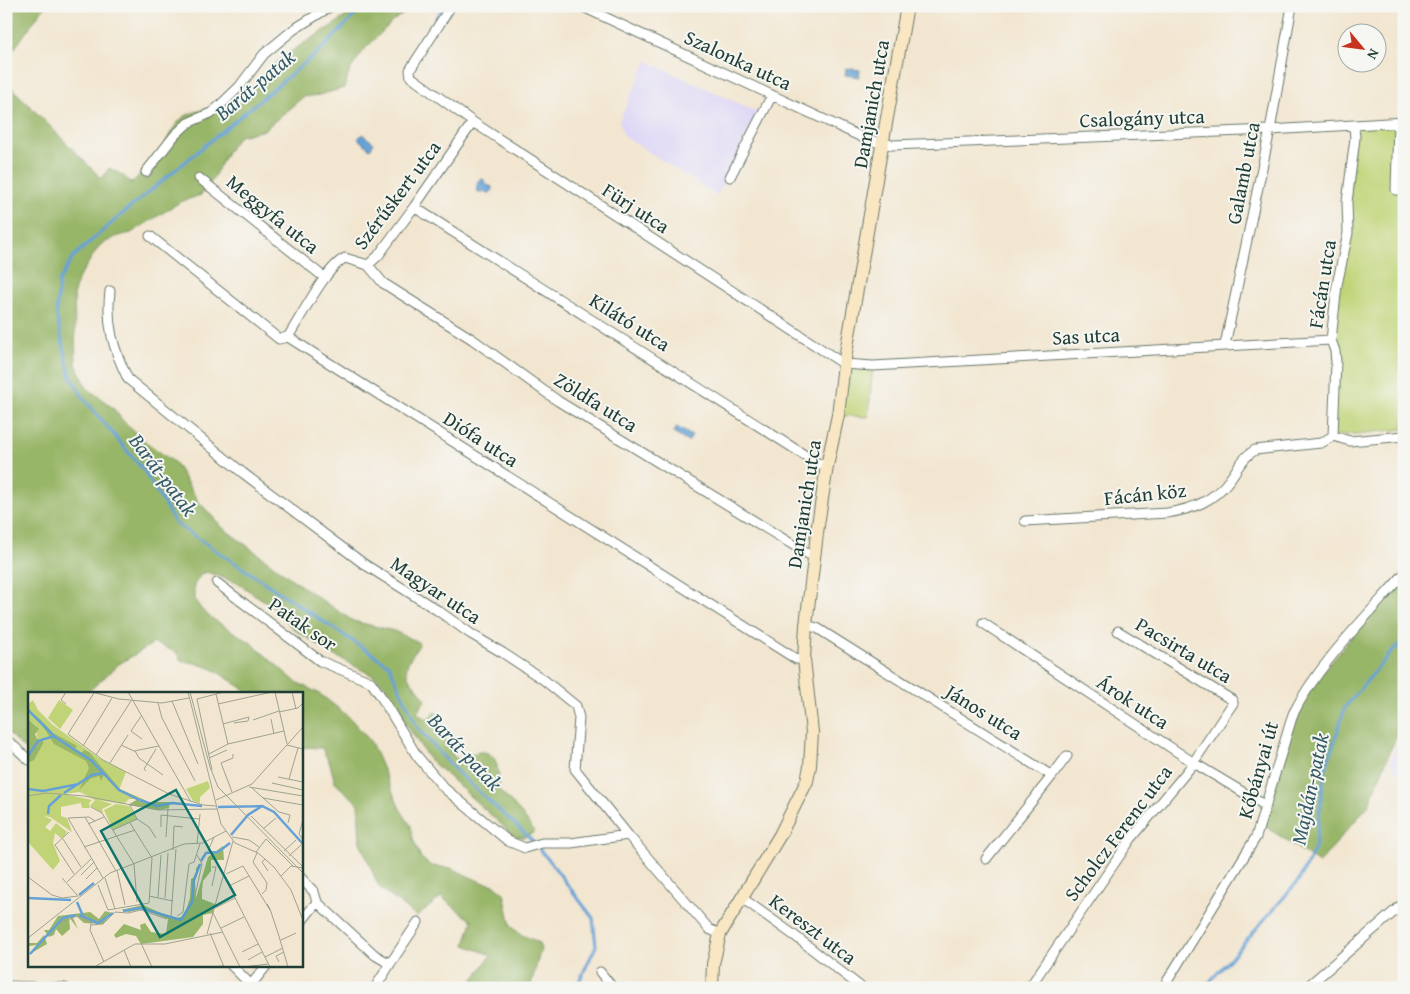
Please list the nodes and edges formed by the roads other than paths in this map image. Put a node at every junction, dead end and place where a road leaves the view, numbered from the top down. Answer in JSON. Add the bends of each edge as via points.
{"nodes":[{"id":1,"x":331,"y":6,"type":"edge"},
{"id":2,"x":451,"y":6,"type":"edge"},
{"id":3,"x":580,"y":6,"type":"edge"},
{"id":4,"x":907,"y":6,"type":"edge"},
{"id":5,"x":1292,"y":6,"type":"edge"},
{"id":6,"x":772,"y":95,"type":"junction"},
{"id":7,"x":473,"y":122,"type":"junction"},
{"id":8,"x":1401,"y":122,"type":"edge"},
{"id":9,"x":1354,"y":126,"type":"junction"},
{"id":10,"x":1270,"y":130,"type":"junction"},
{"id":11,"x":882,"y":144,"type":"junction"},
{"id":12,"x":1400,"y":149,"type":"edge"},
{"id":13,"x":146,"y":172,"type":"dead end"},
{"id":14,"x":730,"y":176,"type":"dead end"},
{"id":15,"x":199,"y":178,"type":"dead end"},
{"id":16,"x":1404,"y":190,"type":"edge"},
{"id":17,"x":414,"y":207,"type":"junction"},
{"id":18,"x":150,"y":236,"type":"dead end"},
{"id":19,"x":368,"y":265,"type":"junction"},
{"id":20,"x":325,"y":278,"type":"junction"},
{"id":21,"x":110,"y":291,"type":"dead end"},
{"id":22,"x":288,"y":337,"type":"junction"},
{"id":23,"x":1331,"y":340,"type":"junction"},
{"id":24,"x":1225,"y":346,"type":"junction"},
{"id":25,"x":844,"y":364,"type":"junction"},
{"id":26,"x":1333,"y":436,"type":"junction"},
{"id":27,"x":1404,"y":436,"type":"edge"},
{"id":28,"x":827,"y":466,"type":"junction"},
{"id":29,"x":1025,"y":520,"type":"dead end"},
{"id":30,"x":814,"y":556,"type":"junction"},
{"id":31,"x":1404,"y":574,"type":"edge"},
{"id":32,"x":217,"y":583,"type":"dead end"},
{"id":33,"x":983,"y":622,"type":"dead end"},
{"id":34,"x":806,"y":625,"type":"junction"},
{"id":35,"x":1118,"y":631,"type":"dead end"},
{"id":36,"x":804,"y":659,"type":"junction"},
{"id":37,"x":1232,"y":700,"type":"joint"},
{"id":38,"x":6,"y":739,"type":"edge"},
{"id":39,"x":1067,"y":756,"type":"dead end"},
{"id":40,"x":28,"y":759,"type":"edge"},
{"id":41,"x":1194,"y":763,"type":"junction"},
{"id":42,"x":1052,"y":776,"type":"junction"},
{"id":43,"x":1266,"y":806,"type":"junction"},
{"id":44,"x":628,"y":835,"type":"junction"},
{"id":45,"x":986,"y":859,"type":"dead end"},
{"id":46,"x":302,"y":879,"type":"edge"},
{"id":47,"x":742,"y":898,"type":"junction"},
{"id":48,"x":317,"y":902,"type":"junction"},
{"id":49,"x":1404,"y":902,"type":"edge"},
{"id":50,"x":302,"y":921,"type":"edge"},
{"id":51,"x":418,"y":922,"type":"dead end"},
{"id":52,"x":720,"y":934,"type":"junction"},
{"id":53,"x":390,"y":964,"type":"junction"},
{"id":54,"x":232,"y":966,"type":"edge"},
{"id":55,"x":266,"y":966,"type":"edge"},
{"id":56,"x":600,"y":972,"type":"dead end"},
{"id":57,"x":6,"y":986,"type":"edge"},
{"id":58,"x":252,"y":986,"type":"edge"},
{"id":59,"x":65,"y":988,"type":"edge"},
{"id":60,"x":375,"y":988,"type":"edge"},
{"id":61,"x":614,"y":988,"type":"edge"},
{"id":62,"x":712,"y":988,"type":"edge"},
{"id":63,"x":862,"y":988,"type":"edge"},
{"id":64,"x":1029,"y":988,"type":"edge"},
{"id":65,"x":1163,"y":988,"type":"edge"},
{"id":66,"x":1306,"y":988,"type":"edge"}],
"edges":[{"from":1,"to":13,"type":"street","via":[[293,30],[264,54],[239,88],[213,112],[188,123]]},
{"from":2,"to":7,"type":"street","name":"Fürj utca","via":[[410,70],[411,77]]},
{"from":3,"to":6,"type":"street","name":"Szalonka utca"},
{"from":4,"to":11,"type":"main road","name":"Damjanich utca"},
{"from":5,"to":10,"type":"street","name":"Galamb utca"},
{"from":6,"to":11,"type":"street","name":"Szalonka utca"},
{"from":6,"to":14,"type":"street"},
{"from":7,"to":17,"type":"street","name":"Szérűskert utca"},
{"from":7,"to":25,"type":"street","name":"Fürj utca"},
{"from":8,"to":9,"type":"street","name":"Csalogány utca"},
{"from":8,"to":12,"type":"street"},
{"from":9,"to":10,"type":"street","name":"Csalogány utca"},
{"from":9,"to":23,"type":"street","name":"Fácán utca","via":[[1347,202],[1348,233],[1337,285]]},
{"from":10,"to":11,"type":"street","name":"Csalogány utca"},
{"from":10,"to":24,"type":"street","name":"Galamb utca"},
{"from":11,"to":25,"type":"main road","name":"Damjanich utca"},
{"from":12,"to":16,"type":"street","via":[[1396,190]]},
{"from":15,"to":20,"type":"street","name":"Meggyfa utca"},
{"from":17,"to":19,"type":"street","name":"Szérűskert utca"},
{"from":17,"to":28,"type":"street","name":"Kilátó utca","via":[[817,463]]},
{"from":18,"to":22,"type":"street","name":"Diófa utca","via":[[279,339]]},
{"from":19,"to":20,"type":"street","name":"Szérűskert utca","via":[[345,258]]},
{"from":19,"to":30,"type":"street","name":"Zöldfa utca","via":[[384,283],[472,339],[558,400],[745,517]]},
{"from":20,"to":22,"type":"street","name":"Szérűskert utca"},
{"from":21,"to":44,"type":"street","name":"Magyar utca","via":[[110,331],[118,360],[128,379],[243,474],[364,564],[544,680],[576,706],[579,718],[575,769]]},
{"from":22,"to":36,"type":"street","name":"Diófa utca","via":[[796,659]]},
{"from":23,"to":24,"type":"street","name":"Sas utca"},
{"from":23,"to":26,"type":"street","name":"Fácán utca","via":[[1336,362]]},
{"from":24,"to":25,"type":"street","name":"Sas utca","via":[[873,366]]},
{"from":25,"to":28,"type":"main road","name":"Damjanich utca"},
{"from":26,"to":27,"type":"street","via":[[1350,441]]},
{"from":26,"to":29,"type":"street","name":"Fácán köz","via":[[1321,442],[1255,450],[1248,454],[1214,496],[1185,510]]},
{"from":28,"to":30,"type":"main road","name":"Damjanich utca"},
{"from":30,"to":34,"type":"main road","name":"Damjanich utca"},
{"from":31,"to":43,"type":"street","name":"Kőbányai út","via":[[1301,698],[1290,722]]},
{"from":32,"to":44,"type":"street","name":"Patak sor","via":[[320,661],[370,682],[417,756],[444,788],[508,841],[525,848],[542,843],[571,843]]},
{"from":33,"to":41,"type":"street","name":"Árok utca"},
{"from":34,"to":36,"type":"main road","name":"Damjanich utca"},
{"from":34,"to":42,"type":"street","name":"János utca","via":[[817,628]]},
{"from":35,"to":37,"type":"street","name":"Pacsirta utca"},
{"from":36,"to":47,"type":"main road","name":"Damjanich utca","via":[[812,732],[807,781],[780,835]]},
{"from":37,"to":41,"type":"street","name":"Scholcz Ferenc utca"},
{"from":38,"to":40,"type":"street"},
{"from":39,"to":42,"type":"street"},
{"from":41,"to":43,"type":"street","name":"Árok utca"},
{"from":41,"to":64,"type":"street","name":"Scholcz Ferenc utca","via":[[1131,839]]},
{"from":42,"to":45,"type":"street"},
{"from":43,"to":65,"type":"street","name":"Kőbányai út","via":[[1248,852]]},
{"from":44,"to":52,"type":"street","name":"Magyar utca","via":[[709,929]]},
{"from":46,"to":48,"type":"street","via":[[314,892]]},
{"from":47,"to":52,"type":"main road","name":"Damjanich utca"},
{"from":47,"to":63,"type":"street","name":"Kereszt utca"},
{"from":48,"to":50,"type":"street"},
{"from":48,"to":53,"type":"street","via":[[375,955]]},
{"from":49,"to":66,"type":"street"},
{"from":51,"to":53,"type":"street"},
{"from":52,"to":62,"type":"main road","name":"Damjanich utca"},
{"from":53,"to":60,"type":"street"},
{"from":54,"to":58,"type":"street"},
{"from":55,"to":58,"type":"street"},
{"from":56,"to":61,"type":"street"},
{"from":57,"to":59,"type":"street"}]}
